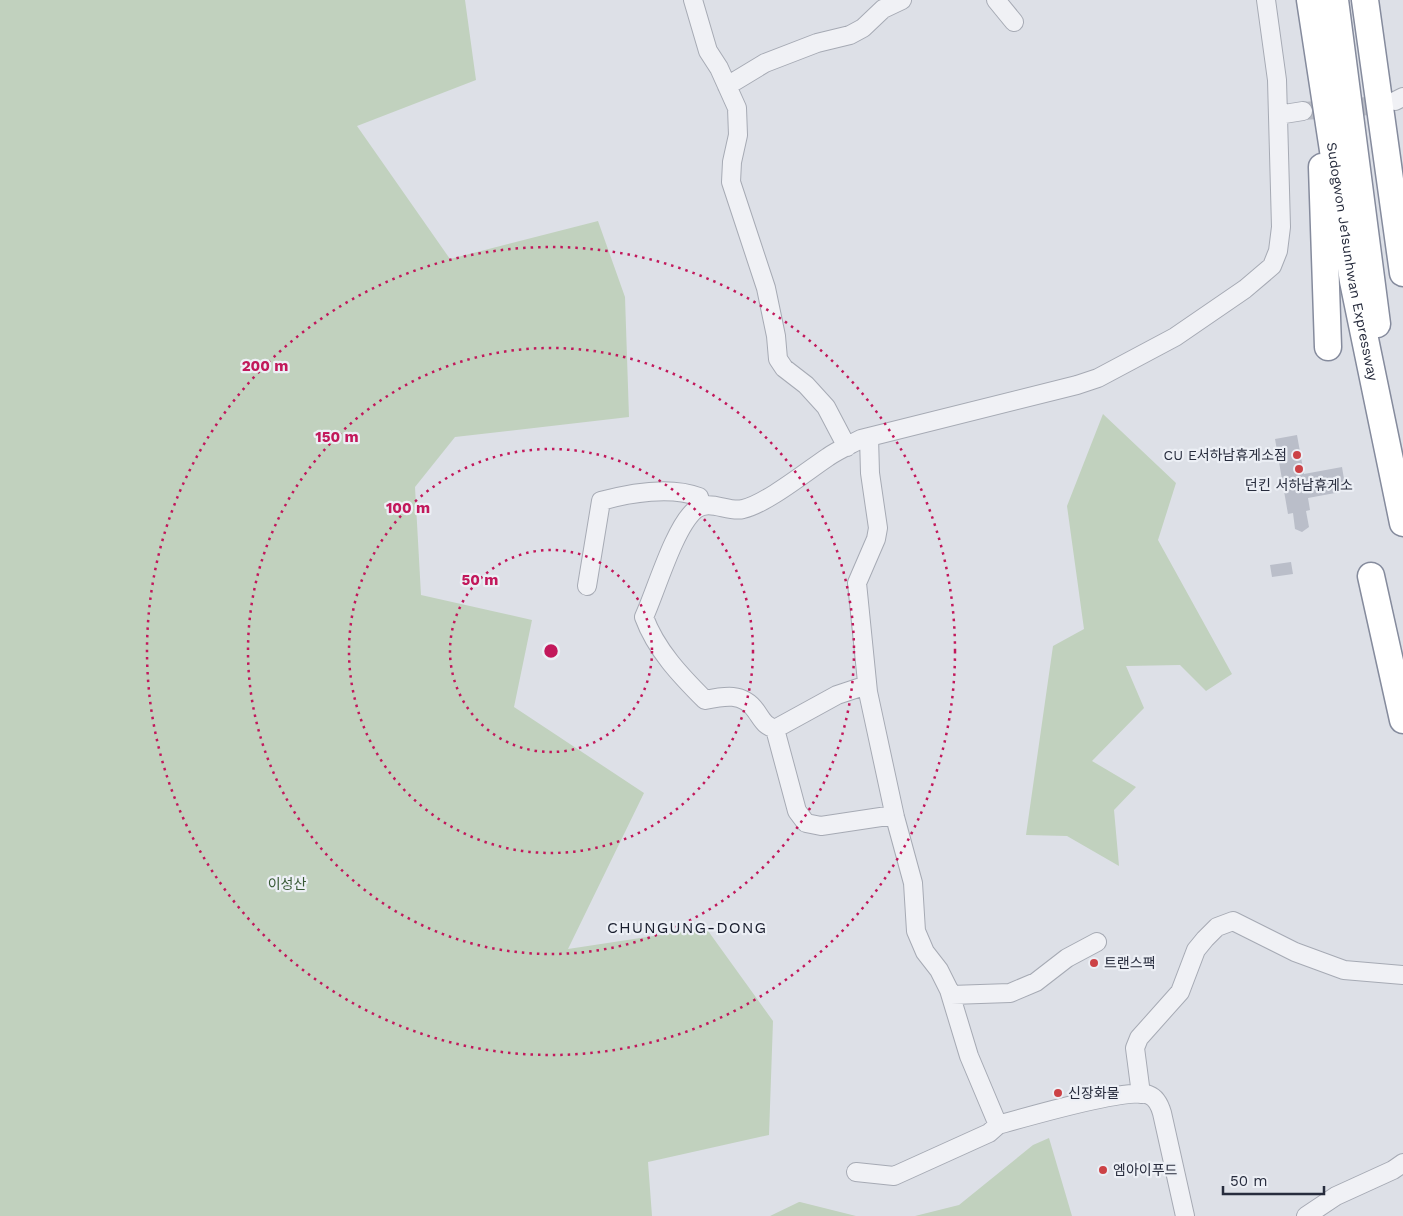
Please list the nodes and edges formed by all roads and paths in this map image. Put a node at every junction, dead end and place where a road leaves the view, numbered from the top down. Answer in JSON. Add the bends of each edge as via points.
{"nodes":[{"id":1,"x":693,"y":0,"type":"edge"},
{"id":2,"x":902,"y":0,"type":"edge"},
{"id":3,"x":996,"y":0,"type":"edge"},
{"id":4,"x":1266,"y":0,"type":"edge"},
{"id":5,"x":1310,"y":0,"type":"edge"},
{"id":6,"x":1335,"y":0,"type":"edge"},
{"id":7,"x":1365,"y":0,"type":"edge"},
{"id":8,"x":1014,"y":22,"type":"dead end"},
{"id":9,"x":727,"y":86,"type":"junction"},
{"id":10,"x":1313,"y":104,"type":"junction"},
{"id":11,"x":1278,"y":115,"type":"junction"},
{"id":12,"x":1403,"y":273,"type":"edge"},
{"id":13,"x":1328,"y":347,"type":"dead end"},
{"id":14,"x":869,"y":437,"type":"junction"},
{"id":15,"x":847,"y":447,"type":"junction"},
{"id":16,"x":1393,"y":468,"type":"junction"},
{"id":17,"x":702,"y":506,"type":"junction"},
{"id":18,"x":1403,"y":523,"type":"edge"},
{"id":19,"x":1371,"y":576,"type":"dead end"},
{"id":20,"x":587,"y":586,"type":"dead end"},
{"id":21,"x":867,"y":685,"type":"junction"},
{"id":22,"x":1403,"y":720,"type":"edge"},
{"id":23,"x":776,"y":729,"type":"junction"},
{"id":24,"x":894,"y":815,"type":"junction"},
{"id":25,"x":1097,"y":942,"type":"dead end"},
{"id":26,"x":1403,"y":975,"type":"edge"},
{"id":27,"x":951,"y":995,"type":"junction"},
{"id":28,"x":1141,"y":1094,"type":"junction"},
{"id":29,"x":998,"y":1125,"type":"junction"},
{"id":30,"x":1403,"y":1163,"type":"edge"},
{"id":31,"x":856,"y":1172,"type":"dead end"},
{"id":32,"x":1184,"y":1216,"type":"edge"},
{"id":33,"x":1306,"y":1216,"type":"edge"}],
"edges":[{"from":1,"to":9,"type":"street","via":[[708,51]]},
{"from":2,"to":9,"type":"street","via":[[883,9],[863,28],[850,35],[817,43],[765,63]]},
{"from":3,"to":8,"type":"street"},
{"from":4,"to":11,"type":"street","via":[[1277,80]]},
{"from":5,"to":10,"type":"highway","name":"Sudogwon Je1sunhwan Expressway"},
{"from":6,"to":16,"type":"highway","via":[[1372,274]]},
{"from":7,"to":12,"type":"highway"},
{"from":9,"to":15,"type":"street","via":[[737,108],[738,135],[731,182],[766,288],[778,359],[826,407]]},
{"from":10,"to":11,"type":"street"},
{"from":10,"to":13,"type":"highway","via":[[1322,203]]},
{"from":10,"to":16,"type":"highway","name":"Sudogwon Je1sunhwan Expressway"},
{"from":11,"to":14,"type":"street","via":[[1281,227],[1278,251],[1272,266],[1245,289],[1175,337],[1098,378]]},
{"from":14,"to":15,"type":"street"},
{"from":14,"to":21,"type":"street","via":[[870,474],[878,528],[857,583]]},
{"from":15,"to":17,"type":"street","via":[[767,498],[742,510]]},
{"from":16,"to":18,"type":"highway","name":"Sudogwon Je1sunhwan Expressway"},
{"from":17,"to":20,"type":"street","via":[[699,497],[685,492],[601,501]]},
{"from":17,"to":23,"type":"street","via":[[694,511],[683,527],[644,617],[649,632],[682,678],[705,700],[728,695],[744,699],[755,709],[764,725]]},
{"from":19,"to":22,"type":"highway"},
{"from":21,"to":23,"type":"street","via":[[837,695]]},
{"from":21,"to":24,"type":"street"},
{"from":23,"to":24,"type":"street","via":[[797,811],[806,823],[821,826]]},
{"from":24,"to":27,"type":"street","via":[[912,883],[916,931],[924,952],[939,970]]},
{"from":25,"to":27,"type":"street","via":[[1067,958],[1036,982],[1010,993]]},
{"from":26,"to":28,"type":"street","via":[[1344,970],[1295,952],[1233,921],[1217,928],[1196,950],[1180,992],[1138,1038],[1135,1048]]},
{"from":27,"to":29,"type":"street","via":[[969,1056]]},
{"from":28,"to":29,"type":"street","via":[[1058,1108]]},
{"from":28,"to":32,"type":"street","via":[[1150,1095],[1158,1103]]},
{"from":29,"to":31,"type":"street","via":[[989,1133],[894,1176]]},
{"from":30,"to":33,"type":"street","via":[[1336,1196]]}]}
